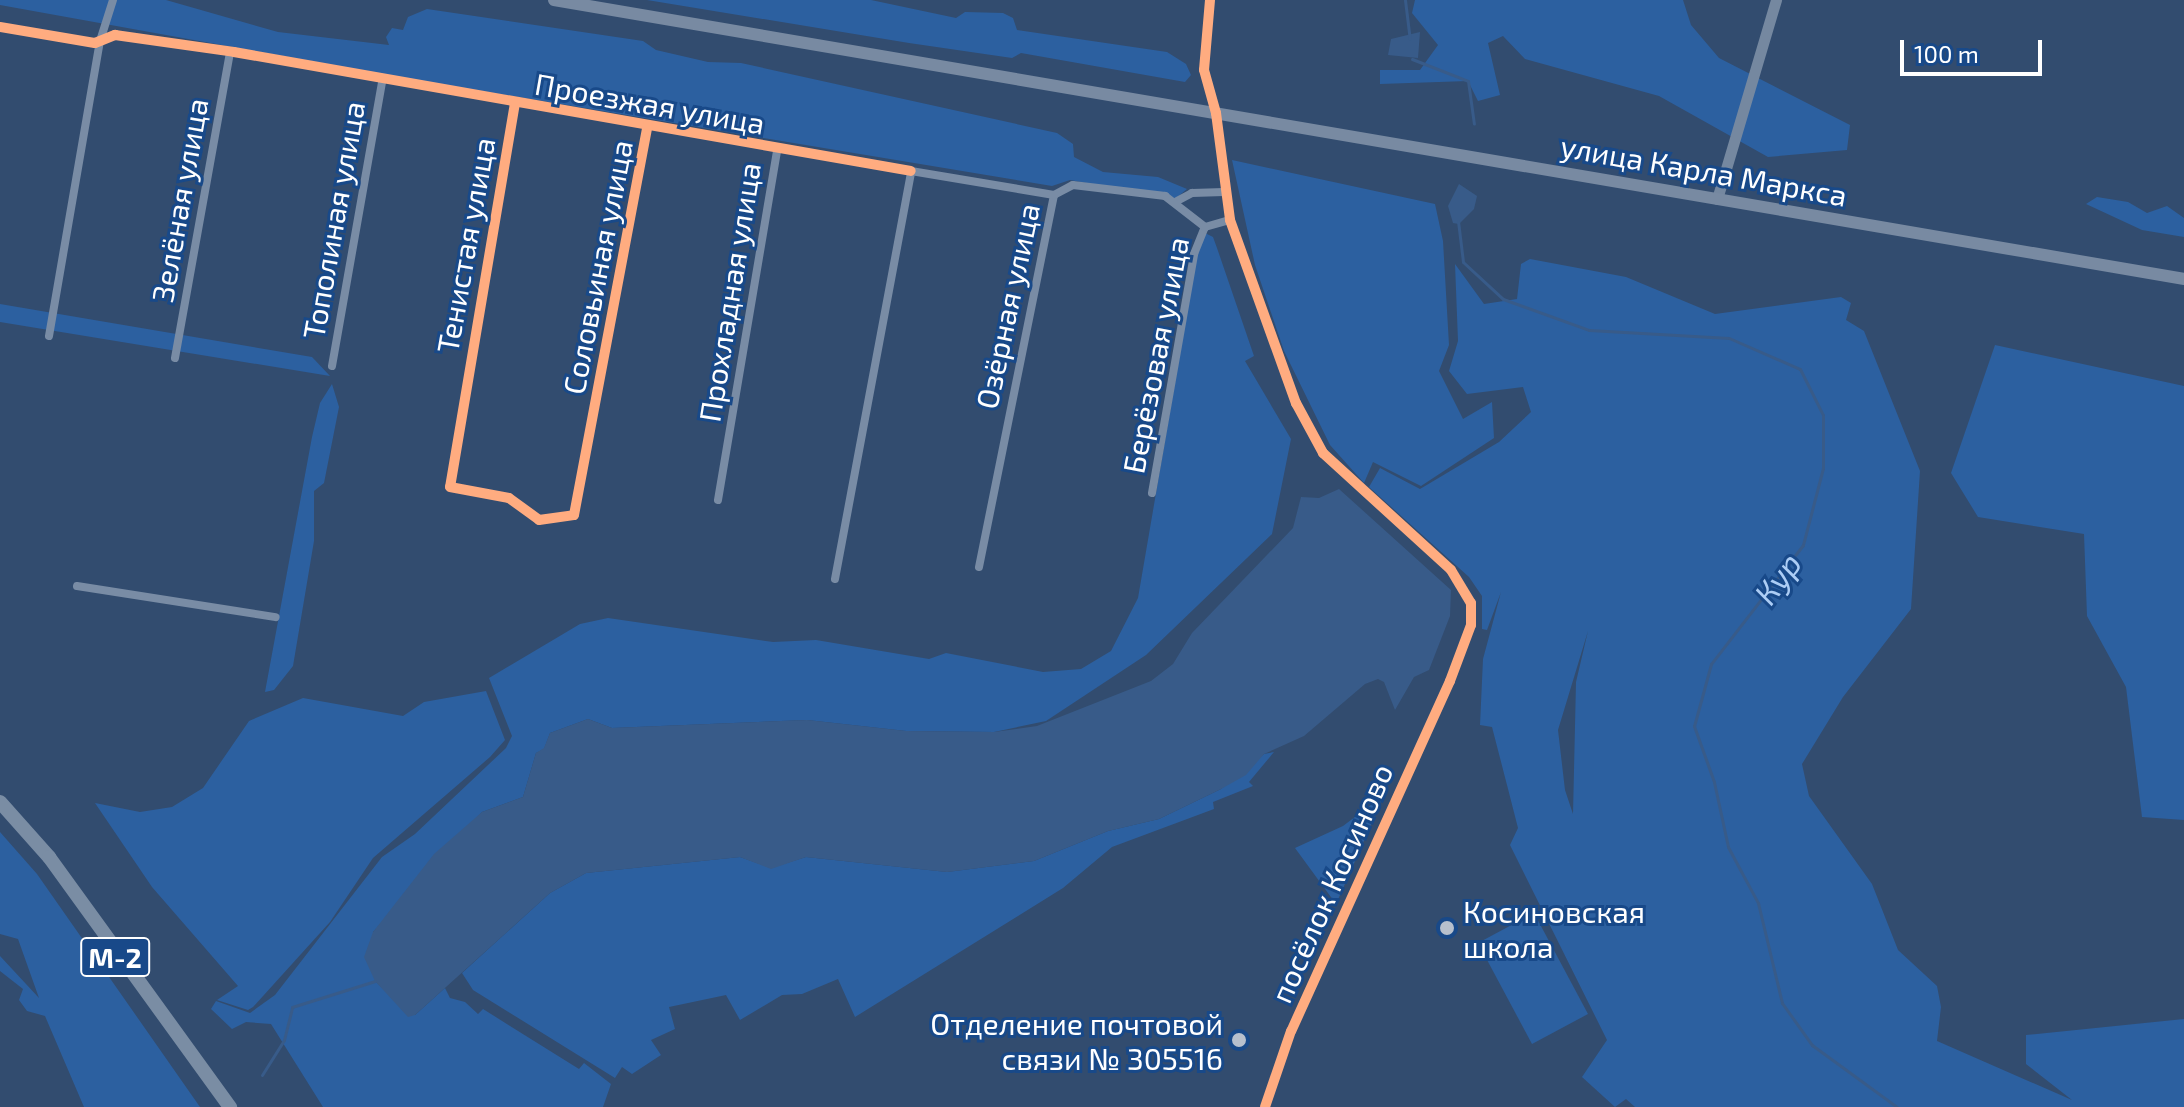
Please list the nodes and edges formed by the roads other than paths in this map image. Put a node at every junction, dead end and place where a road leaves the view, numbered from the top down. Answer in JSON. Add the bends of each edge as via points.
{"nodes":[{"id":1,"x":113,"y":0,"type":"edge"},
{"id":2,"x":554,"y":0,"type":"edge"},
{"id":3,"x":1210,"y":0,"type":"edge"},
{"id":4,"x":1776,"y":0,"type":"edge"},
{"id":5,"x":0,"y":27,"type":"edge"},
{"id":6,"x":100,"y":41,"type":"junction"},
{"id":7,"x":230,"y":51,"type":"junction"},
{"id":8,"x":382,"y":81,"type":"junction"},
{"id":9,"x":515,"y":103,"type":"junction"},
{"id":10,"x":1216,"y":113,"type":"junction"},
{"id":11,"x":648,"y":125,"type":"junction"},
{"id":12,"x":777,"y":150,"type":"junction"},
{"id":13,"x":911,"y":171,"type":"junction"},
{"id":14,"x":1224,"y":192,"type":"junction"},
{"id":15,"x":1054,"y":195,"type":"junction"},
{"id":16,"x":1717,"y":199,"type":"junction"},
{"id":17,"x":1177,"y":201,"type":"junction"},
{"id":18,"x":1230,"y":220,"type":"junction"},
{"id":19,"x":1205,"y":227,"type":"junction"},
{"id":20,"x":2184,"y":279,"type":"edge"},
{"id":21,"x":49,"y":336,"type":"dead end"},
{"id":22,"x":175,"y":358,"type":"dead end"},
{"id":23,"x":332,"y":366,"type":"dead end"},
{"id":24,"x":594,"y":417,"type":"joint"},
{"id":25,"x":1152,"y":493,"type":"dead end"},
{"id":26,"x":718,"y":500,"type":"dead end"},
{"id":27,"x":979,"y":567,"type":"dead end"},
{"id":28,"x":835,"y":579,"type":"dead end"},
{"id":29,"x":77,"y":586,"type":"dead end"},
{"id":30,"x":276,"y":617,"type":"dead end"},
{"id":31,"x":0,"y":802,"type":"edge"},
{"id":32,"x":0,"y":813,"type":"edge"},
{"id":33,"x":222,"y":1107,"type":"edge"},
{"id":34,"x":230,"y":1107,"type":"edge"},
{"id":35,"x":1265,"y":1107,"type":"edge"}],
"edges":[{"from":1,"to":6,"type":"street"},
{"from":2,"to":10,"type":"main road","name":"улица Карла Маркса"},
{"from":3,"to":10,"type":"street","name":"посёлок Косиново","via":[[1204,70]]},
{"from":4,"to":16,"type":"main road"},
{"from":5,"to":6,"type":"street","name":"Проезжая улица"},
{"from":6,"to":7,"type":"street","name":"Проезжая улица","via":[[115,35]]},
{"from":6,"to":21,"type":"street"},
{"from":7,"to":8,"type":"street","name":"Проезжая улица"},
{"from":7,"to":22,"type":"street","name":"Зелёная улица"},
{"from":8,"to":9,"type":"street","name":"Проезжая улица"},
{"from":8,"to":23,"type":"street","name":"Тополиная улица"},
{"from":9,"to":11,"type":"street","name":"Проезжая улица"},
{"from":9,"to":24,"type":"street","name":"Тенистая улица","via":[[450,487],[509,498],[539,520],[574,515]]},
{"from":10,"to":14,"type":"street","name":"посёлок Косиново"},
{"from":10,"to":16,"type":"main road","name":"улица Карла Маркса"},
{"from":11,"to":12,"type":"street","name":"Проезжая улица"},
{"from":11,"to":24,"type":"street","name":"Соловьиная улица"},
{"from":12,"to":13,"type":"street","name":"Проезжая улица"},
{"from":12,"to":26,"type":"street","name":"Прохладная улица"},
{"from":13,"to":15,"type":"street","name":"Проезжая улица"},
{"from":13,"to":28,"type":"street"},
{"from":14,"to":17,"type":"street","via":[[1192,193]]},
{"from":14,"to":18,"type":"street","name":"посёлок Косиново"},
{"from":15,"to":17,"type":"street","name":"Озёрная улица","via":[[1073,185]]},
{"from":15,"to":27,"type":"street","name":"Озёрная улица"},
{"from":16,"to":20,"type":"main road","name":"улица Карла Маркса"},
{"from":17,"to":19,"type":"street"},
{"from":18,"to":19,"type":"street"},
{"from":18,"to":35,"type":"street","name":"посёлок Косиново","via":[[1275,355],[1323,453],[1463,584],[1471,625],[1285,1044]]},
{"from":19,"to":25,"type":"street","name":"Берёзовая улица","via":[[1194,254]]},
{"from":29,"to":30,"type":"street"},
{"from":31,"to":34,"type":"highway","via":[[49,857]]},
{"from":32,"to":33,"type":"highway","number":"М-2","via":[[150,1003]]}]}
